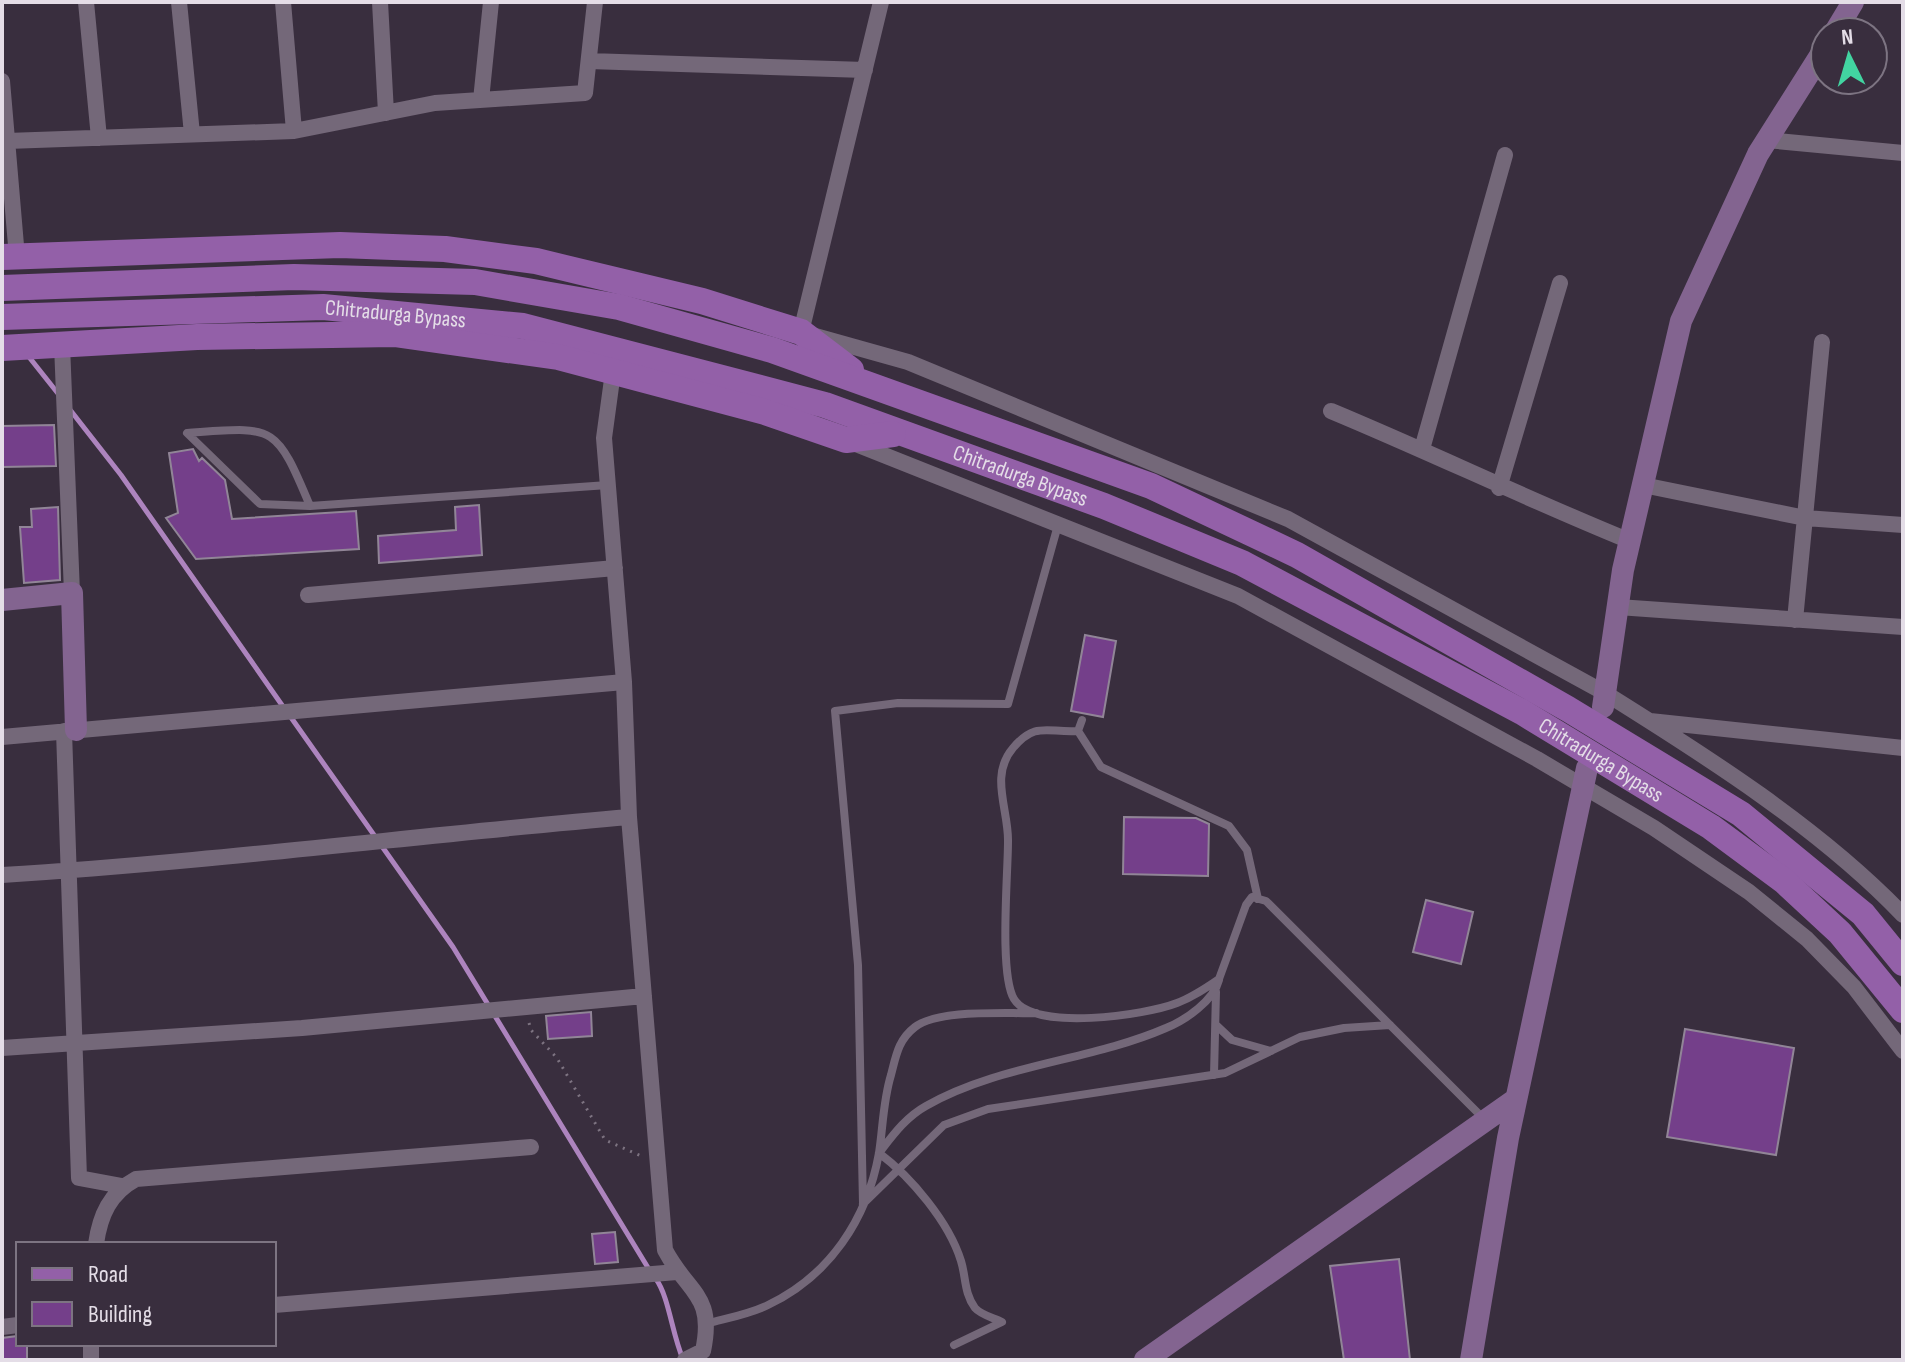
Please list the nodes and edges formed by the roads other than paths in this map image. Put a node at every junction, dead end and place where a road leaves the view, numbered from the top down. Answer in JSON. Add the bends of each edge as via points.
{"nodes":[{"id":1,"x":86,"y":2,"type":"edge"},
{"id":2,"x":179,"y":2,"type":"edge"},
{"id":3,"x":283,"y":2,"type":"edge"},
{"id":4,"x":380,"y":2,"type":"edge"},
{"id":5,"x":491,"y":2,"type":"edge"},
{"id":6,"x":595,"y":2,"type":"edge"},
{"id":7,"x":881,"y":2,"type":"edge"},
{"id":8,"x":589,"y":61,"type":"junction"},
{"id":9,"x":865,"y":70,"type":"junction"},
{"id":10,"x":1809,"y":73,"type":"edge"},
{"id":11,"x":2,"y":81,"type":"edge"},
{"id":12,"x":481,"y":100,"type":"junction"},
{"id":13,"x":386,"y":113,"type":"junction"},
{"id":14,"x":294,"y":131,"type":"junction"},
{"id":15,"x":192,"y":134,"type":"junction"},
{"id":16,"x":99,"y":138,"type":"junction"},
{"id":17,"x":1766,"y":140,"type":"junction"},
{"id":18,"x":7,"y":141,"type":"junction"},
{"id":19,"x":1903,"y":153,"type":"edge"},
{"id":20,"x":1505,"y":155,"type":"dead end"},
{"id":21,"x":10,"y":257,"type":"edge"},
{"id":22,"x":1560,"y":283,"type":"dead end"},
{"id":23,"x":2,"y":288,"type":"edge"},
{"id":24,"x":2,"y":317,"type":"edge"},
{"id":25,"x":801,"y":332,"type":"junction"},
{"id":26,"x":1822,"y":342,"type":"dead end"},
{"id":27,"x":62,"y":345,"type":"junction"},
{"id":28,"x":2,"y":348,"type":"edge"},
{"id":29,"x":613,"y":372,"type":"junction"},
{"id":30,"x":869,"y":384,"type":"junction"},
{"id":31,"x":1331,"y":411,"type":"dead end"},
{"id":32,"x":901,"y":434,"type":"junction"},
{"id":33,"x":846,"y":440,"type":"junction"},
{"id":34,"x":1422,"y":449,"type":"junction"},
{"id":35,"x":608,"y":485,"type":"junction"},
{"id":36,"x":1643,"y":485,"type":"junction"},
{"id":37,"x":1499,"y":488,"type":"junction"},
{"id":38,"x":310,"y":506,"type":"junction"},
{"id":39,"x":1805,"y":518,"type":"junction"},
{"id":40,"x":1058,"y":525,"type":"junction"},
{"id":41,"x":1903,"y":525,"type":"edge"},
{"id":42,"x":1630,"y":541,"type":"junction"},
{"id":43,"x":615,"y":568,"type":"junction"},
{"id":44,"x":72,"y":593,"type":"junction"},
{"id":45,"x":308,"y":595,"type":"dead end"},
{"id":46,"x":2,"y":600,"type":"edge"},
{"id":47,"x":1618,"y":607,"type":"junction"},
{"id":48,"x":1795,"y":620,"type":"junction"},
{"id":49,"x":1903,"y":627,"type":"edge"},
{"id":50,"x":624,"y":682,"type":"junction"},
{"id":51,"x":1604,"y":700,"type":"junction"},
{"id":52,"x":1082,"y":720,"type":"dead end"},
{"id":53,"x":1649,"y":720,"type":"junction"},
{"id":54,"x":70,"y":731,"type":"junction"},
{"id":55,"x":1078,"y":731,"type":"junction"},
{"id":56,"x":2,"y":737,"type":"edge"},
{"id":57,"x":1903,"y":748,"type":"edge"},
{"id":58,"x":1586,"y":778,"type":"junction"},
{"id":59,"x":629,"y":817,"type":"junction"},
{"id":60,"x":66,"y":871,"type":"junction"},
{"id":61,"x":2,"y":875,"type":"edge"},
{"id":62,"x":1258,"y":899,"type":"junction"},
{"id":63,"x":1903,"y":915,"type":"edge"},
{"id":64,"x":1903,"y":963,"type":"edge"},
{"id":65,"x":1219,"y":979,"type":"junction"},
{"id":66,"x":1216,"y":992,"type":"junction"},
{"id":67,"x":644,"y":996,"type":"junction"},
{"id":68,"x":1903,"y":1010,"type":"edge"},
{"id":69,"x":1038,"y":1013,"type":"junction"},
{"id":70,"x":1216,"y":1024,"type":"junction"},
{"id":71,"x":1390,"y":1025,"type":"junction"},
{"id":72,"x":72,"y":1043,"type":"junction"},
{"id":73,"x":2,"y":1048,"type":"edge"},
{"id":74,"x":1271,"y":1051,"type":"junction"},
{"id":75,"x":1903,"y":1051,"type":"edge"},
{"id":76,"x":1214,"y":1075,"type":"junction"},
{"id":77,"x":1516,"y":1099,"type":"junction"},
{"id":78,"x":1485,"y":1120,"type":"junction"},
{"id":79,"x":531,"y":1147,"type":"dead end"},
{"id":80,"x":879,"y":1153,"type":"junction"},
{"id":81,"x":897,"y":1167,"type":"junction"},
{"id":82,"x":122,"y":1186,"type":"junction"},
{"id":83,"x":863,"y":1204,"type":"junction"},
{"id":84,"x":97,"y":1242,"type":"edge"},
{"id":85,"x":677,"y":1272,"type":"junction"},
{"id":86,"x":276,"y":1305,"type":"edge"},
{"id":87,"x":709,"y":1323,"type":"junction"},
{"id":88,"x":954,"y":1345,"type":"dead end"},
{"id":89,"x":685,"y":1360,"type":"edge"},
{"id":90,"x":1145,"y":1360,"type":"edge"},
{"id":91,"x":1471,"y":1360,"type":"edge"}],
"edges":[{"from":1,"to":16,"type":"street"},
{"from":2,"to":15,"type":"street"},
{"from":3,"to":14,"type":"street"},
{"from":4,"to":13,"type":"street"},
{"from":5,"to":12,"type":"street"},
{"from":6,"to":8,"type":"street"},
{"from":7,"to":9,"type":"street"},
{"from":8,"to":9,"type":"street"},
{"from":8,"to":12,"type":"street","via":[[585,93]]},
{"from":9,"to":25,"type":"street"},
{"from":10,"to":17,"type":"main road"},
{"from":11,"to":18,"type":"street"},
{"from":12,"to":13,"type":"street"},
{"from":13,"to":14,"type":"street"},
{"from":14,"to":15,"type":"street"},
{"from":15,"to":16,"type":"street"},
{"from":16,"to":18,"type":"street"},
{"from":17,"to":19,"type":"street"},
{"from":17,"to":36,"type":"main road","via":[[1681,321]]},
{"from":18,"to":21,"type":"street"},
{"from":20,"to":34,"type":"street"},
{"from":21,"to":25,"type":"main road","via":[[340,245],[445,249],[536,261],[624,281]]},
{"from":22,"to":37,"type":"street"},
{"from":23,"to":30,"type":"main road","name":"Chitradurga Bypass","via":[[294,277],[475,282],[619,307]]},
{"from":24,"to":32,"type":"main road","name":"Chitradurga Bypass","via":[[323,307],[523,326],[825,405]]},
{"from":25,"to":30,"type":"main road"},
{"from":25,"to":51,"type":"street","via":[[908,362],[1288,519]]},
{"from":26,"to":39,"type":"street"},
{"from":27,"to":28,"type":"main road"},
{"from":27,"to":29,"type":"main road","via":[[394,334],[558,357]]},
{"from":27,"to":44,"type":"street"},
{"from":29,"to":33,"type":"main road","via":[[765,412]]},
{"from":29,"to":35,"type":"street","via":[[604,438]]},
{"from":30,"to":64,"type":"main road","name":"Chitradurga Bypass","via":[[1151,486],[1297,555],[1741,814],[1863,914]]},
{"from":31,"to":34,"type":"street"},
{"from":32,"to":33,"type":"main road"},
{"from":32,"to":68,"type":"main road","name":"Chitradurga Bypass","via":[[1104,506],[1242,563],[1522,712],[1711,827],[1784,881],[1840,933]]},
{"from":33,"to":40,"type":"street"},
{"from":34,"to":37,"type":"street"},
{"from":35,"to":38,"type":"lane"},
{"from":35,"to":43,"type":"street"},
{"from":36,"to":39,"type":"street"},
{"from":36,"to":42,"type":"main road"},
{"from":37,"to":42,"type":"street"},
{"from":38,"to":38,"type":"lane","via":[[260,504],[187,433],[253,428],[266,433],[287,455]]},
{"from":39,"to":41,"type":"street"},
{"from":39,"to":48,"type":"street"},
{"from":40,"to":58,"type":"street","via":[[1238,596]]},
{"from":40,"to":83,"type":"lane","via":[[1008,704],[898,703],[835,711],[858,965]]},
{"from":42,"to":47,"type":"main road"},
{"from":43,"to":45,"type":"street"},
{"from":43,"to":50,"type":"street"},
{"from":44,"to":46,"type":"main road"},
{"from":44,"to":54,"type":"main road"},
{"from":47,"to":48,"type":"street"},
{"from":47,"to":51,"type":"main road"},
{"from":48,"to":49,"type":"street"},
{"from":50,"to":54,"type":"street"},
{"from":50,"to":59,"type":"street"},
{"from":51,"to":53,"type":"street"},
{"from":52,"to":55,"type":"lane"},
{"from":53,"to":57,"type":"street"},
{"from":53,"to":63,"type":"street","via":[[1794,820],[1864,874]]},
{"from":54,"to":56,"type":"street"},
{"from":54,"to":60,"type":"street"},
{"from":55,"to":62,"type":"lane","via":[[1101,767],[1229,826],[1247,850]]},
{"from":55,"to":69,"type":"lane","via":[[1039,728],[1011,750],[999,780],[1008,833],[1006,974],[1014,1000]]},
{"from":58,"to":75,"type":"street","via":[[1807,939],[1854,987]]},
{"from":58,"to":77,"type":"main road"},
{"from":59,"to":60,"type":"street"},
{"from":59,"to":67,"type":"street"},
{"from":60,"to":61,"type":"street"},
{"from":60,"to":72,"type":"street"},
{"from":62,"to":65,"type":"lane","via":[[1252,897],[1246,905]]},
{"from":62,"to":71,"type":"lane","via":[[1266,901]]},
{"from":65,"to":66,"type":"lane"},
{"from":65,"to":69,"type":"lane","via":[[1176,1003],[1144,1011],[1059,1018]]},
{"from":66,"to":70,"type":"lane"},
{"from":66,"to":80,"type":"lane","via":[[1168,1028],[995,1079],[927,1106],[902,1124]]},
{"from":67,"to":72,"type":"street"},
{"from":67,"to":85,"type":"street","via":[[665,1250]]},
{"from":69,"to":80,"type":"lane","via":[[942,1018],[915,1028],[896,1049],[884,1096]]},
{"from":70,"to":74,"type":"lane","via":[[1232,1040]]},
{"from":70,"to":76,"type":"lane"},
{"from":71,"to":74,"type":"lane","via":[[1300,1037]]},
{"from":71,"to":78,"type":"lane"},
{"from":72,"to":73,"type":"street"},
{"from":72,"to":82,"type":"street","via":[[79,1178]]},
{"from":74,"to":76,"type":"lane"},
{"from":76,"to":81,"type":"lane","via":[[988,1109],[944,1125]]},
{"from":77,"to":78,"type":"main road"},
{"from":77,"to":91,"type":"main road"},
{"from":78,"to":90,"type":"main road"},
{"from":79,"to":82,"type":"street","via":[[136,1179]]},
{"from":80,"to":81,"type":"lane"},
{"from":80,"to":83,"type":"lane"},
{"from":81,"to":83,"type":"lane"},
{"from":81,"to":88,"type":"lane","via":[[942,1225],[977,1311],[1002,1322]]},
{"from":82,"to":84,"type":"street","via":[[107,1205]]},
{"from":83,"to":87,"type":"lane","via":[[827,1266],[767,1306]]},
{"from":85,"to":86,"type":"street"},
{"from":85,"to":87,"type":"street","via":[[692,1285]]},
{"from":87,"to":89,"type":"street","via":[[703,1351]]}]}
